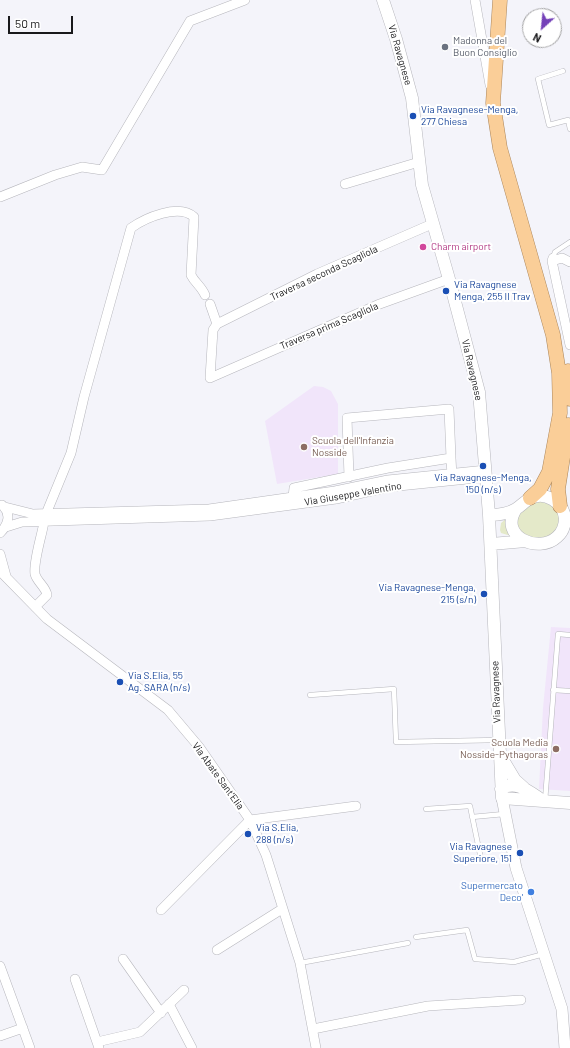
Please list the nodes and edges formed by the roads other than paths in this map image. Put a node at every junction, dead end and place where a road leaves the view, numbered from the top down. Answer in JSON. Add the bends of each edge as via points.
{"nodes":[{"id":1,"x":244,"y":0,"type":"edge"},
{"id":2,"x":383,"y":0,"type":"edge"},
{"id":3,"x":476,"y":0,"type":"edge"},
{"id":4,"x":500,"y":0,"type":"edge"},
{"id":5,"x":505,"y":0,"type":"edge"},
{"id":6,"x":563,"y":71,"type":"dead end"},
{"id":7,"x":493,"y":103,"type":"junction"},
{"id":8,"x":570,"y":129,"type":"edge"},
{"id":9,"x":419,"y":162,"type":"junction"},
{"id":10,"x":345,"y":184,"type":"dead end"},
{"id":11,"x":0,"y":197,"type":"edge"},
{"id":12,"x":432,"y":224,"type":"junction"},
{"id":13,"x":570,"y":242,"type":"edge"},
{"id":14,"x":553,"y":259,"type":"junction"},
{"id":15,"x":570,"y":262,"type":"edge"},
{"id":16,"x":449,"y":278,"type":"junction"},
{"id":17,"x":205,"y":295,"type":"dead end"},
{"id":18,"x":210,"y":304,"type":"dead end"},
{"id":19,"x":217,"y":324,"type":"junction"},
{"id":20,"x":570,"y":345,"type":"edge"},
{"id":21,"x":570,"y":399,"type":"edge"},
{"id":22,"x":570,"y":407,"type":"edge"},
{"id":23,"x":451,"y":458,"type":"junction"},
{"id":24,"x":486,"y":474,"type":"junction"},
{"id":25,"x":452,"y":476,"type":"junction"},
{"id":26,"x":349,"y":477,"type":"junction"},
{"id":27,"x":294,"y":492,"type":"junction"},
{"id":28,"x":530,"y":498,"type":"junction"},
{"id":29,"x":2,"y":505,"type":"edge"},
{"id":30,"x":516,"y":509,"type":"junction"},
{"id":31,"x":564,"y":509,"type":"edge"},
{"id":32,"x":195,"y":514,"type":"junction"},
{"id":33,"x":490,"y":515,"type":"junction"},
{"id":34,"x":45,"y":518,"type":"junction"},
{"id":35,"x":566,"y":528,"type":"edge"},
{"id":36,"x":3,"y":530,"type":"edge"},
{"id":37,"x":526,"y":541,"type":"junction"},
{"id":38,"x":490,"y":544,"type":"junction"},
{"id":39,"x":0,"y":554,"type":"edge"},
{"id":40,"x":3,"y":574,"type":"edge"},
{"id":41,"x":35,"y":607,"type":"junction"},
{"id":42,"x":570,"y":634,"type":"edge"},
{"id":43,"x":553,"y":690,"type":"junction"},
{"id":44,"x":570,"y":691,"type":"edge"},
{"id":45,"x":310,"y":695,"type":"dead end"},
{"id":46,"x":499,"y":746,"type":"junction"},
{"id":47,"x":526,"y":790,"type":"junction"},
{"id":48,"x":501,"y":794,"type":"junction"},
{"id":49,"x":545,"y":802,"type":"junction"},
{"id":50,"x":570,"y":803,"type":"edge"},
{"id":51,"x":356,"y":806,"type":"dead end"},
{"id":52,"x":426,"y":809,"type":"dead end"},
{"id":53,"x":504,"y":814,"type":"junction"},
{"id":54,"x":472,"y":817,"type":"junction"},
{"id":55,"x":250,"y":820,"type":"junction"},
{"id":56,"x":481,"y":859,"type":"dead end"},
{"id":57,"x":282,"y":909,"type":"junction"},
{"id":58,"x":161,"y":910,"type":"dead end"},
{"id":59,"x":416,"y":938,"type":"dead end"},
{"id":60,"x":408,"y":944,"type":"dead end"},
{"id":61,"x":217,"y":950,"type":"dead end"},
{"id":62,"x":544,"y":954,"type":"junction"},
{"id":63,"x":123,"y":959,"type":"dead end"},
{"id":64,"x":300,"y":962,"type":"junction"},
{"id":65,"x":0,"y":966,"type":"edge"},
{"id":66,"x":75,"y":979,"type":"dead end"},
{"id":67,"x":184,"y":990,"type":"dead end"},
{"id":68,"x":521,"y":1000,"type":"dead end"},
{"id":69,"x":169,"y":1004,"type":"junction"},
{"id":70,"x":161,"y":1013,"type":"junction"},
{"id":71,"x":23,"y":1028,"type":"junction"},
{"id":72,"x":313,"y":1029,"type":"junction"},
{"id":73,"x":0,"y":1036,"type":"edge"},
{"id":74,"x":98,"y":1045,"type":"edge"},
{"id":75,"x":30,"y":1048,"type":"edge"},
{"id":76,"x":192,"y":1048,"type":"edge"},
{"id":77,"x":316,"y":1048,"type":"edge"},
{"id":78,"x":565,"y":1048,"type":"edge"}],
"edges":[{"from":1,"to":11,"type":"street","via":[[190,21],[102,170],[82,167]]},
{"from":2,"to":9,"type":"main road","name":"Via Ravagnese","via":[[412,98]]},
{"from":3,"to":7,"type":"street"},
{"from":4,"to":7,"type":"highway"},
{"from":5,"to":21,"type":"highway","via":[[501,96],[508,142],[562,336]]},
{"from":6,"to":8,"type":"lane","via":[[538,79],[549,125],[568,120]]},
{"from":7,"to":28,"type":"highway","via":[[500,148],[553,335],[559,373],[560,413],[549,472],[540,489]]},
{"from":9,"to":10,"type":"street"},
{"from":9,"to":12,"type":"main road","name":"Via Ravagnese"},
{"from":12,"to":16,"type":"main road","name":"Via Ravagnese"},
{"from":12,"to":19,"type":"street","name":"Traversa seconda Scagliola","via":[[317,274]]},
{"from":13,"to":14,"type":"lane","via":[[555,252]]},
{"from":14,"to":15,"type":"street","via":[[562,258]]},
{"from":14,"to":20,"type":"street"},
{"from":16,"to":19,"type":"street","name":"Traversa prima Scagliola","via":[[377,305],[210,378],[213,330]]},
{"from":16,"to":24,"type":"main road","name":"Via Ravagnese","via":[[479,392]]},
{"from":17,"to":34,"type":"street","via":[[191,275],[194,217],[192,215],[186,212],[153,215],[131,228],[71,453]]},
{"from":18,"to":19,"type":"street"},
{"from":22,"to":31,"type":"highway","via":[[558,489]]},
{"from":23,"to":25,"type":"street"},
{"from":23,"to":26,"type":"street"},
{"from":23,"to":26,"type":"street","via":[[449,410],[347,418]]},
{"from":24,"to":25,"type":"street","name":"Via Giuseppe Valentino"},
{"from":24,"to":33,"type":"main road","name":"Via Ravagnese"},
{"from":25,"to":27,"type":"street","name":"Via Giuseppe Valentino","via":[[388,480],[335,491]]},
{"from":25,"to":32,"type":"street","name":"Via Giuseppe Valentino","via":[[336,499]]},
{"from":26,"to":27,"type":"street"},
{"from":27,"to":32,"type":"street","name":"Via Giuseppe Valentino"},
{"from":28,"to":30,"type":"main road"},
{"from":28,"to":31,"type":"main road","via":[[551,498]]},
{"from":29,"to":34,"type":"street","name":"Via Giuseppe Valentino"},
{"from":29,"to":36,"type":"street","via":[[8,520]]},
{"from":30,"to":33,"type":"main road","via":[[502,515]]},
{"from":30,"to":37,"type":"main road","via":[[511,521],[512,528],[517,536]]},
{"from":31,"to":35,"type":"main road"},
{"from":32,"to":34,"type":"street","name":"Via Giuseppe Valentino"},
{"from":33,"to":38,"type":"main road","name":"Via Ravagnese"},
{"from":34,"to":36,"type":"street","name":"Via Giuseppe Valentino","via":[[15,523]]},
{"from":34,"to":41,"type":"street","via":[[35,572],[47,595]]},
{"from":35,"to":37,"type":"main road","via":[[559,536],[546,543]]},
{"from":37,"to":38,"type":"main road"},
{"from":38,"to":46,"type":"main road","name":"Via Ravagnese"},
{"from":39,"to":40,"type":"street","name":"Via Abate Sant'Elia"},
{"from":40,"to":41,"type":"street","name":"Via Abate Sant'Elia"},
{"from":41,"to":55,"type":"street","name":"Via Abate Sant'Elia","via":[[168,710],[200,748]]},
{"from":42,"to":43,"type":"lane","via":[[558,634]]},
{"from":43,"to":44,"type":"lane"},
{"from":43,"to":49,"type":"lane"},
{"from":45,"to":46,"type":"lane","via":[[394,689],[396,742]]},
{"from":46,"to":47,"type":"main road","via":[[515,780]]},
{"from":46,"to":48,"type":"main road","name":"Via Ravagnese"},
{"from":47,"to":48,"type":"main road","via":[[506,785]]},
{"from":47,"to":49,"type":"main road"},
{"from":48,"to":49,"type":"main road"},
{"from":48,"to":53,"type":"street"},
{"from":49,"to":50,"type":"main road"},
{"from":51,"to":55,"type":"street"},
{"from":52,"to":54,"type":"lane","via":[[470,806]]},
{"from":53,"to":54,"type":"lane"},
{"from":53,"to":62,"type":"street","via":[[516,868]]},
{"from":54,"to":56,"type":"lane"},
{"from":55,"to":57,"type":"street","name":"Via Abate Sant'Elia","via":[[266,855]]},
{"from":55,"to":58,"type":"street"},
{"from":57,"to":61,"type":"street"},
{"from":57,"to":64,"type":"street","name":"Via Abate Sant'Elia"},
{"from":59,"to":62,"type":"lane","via":[[467,930],[475,959],[514,962]]},
{"from":60,"to":64,"type":"lane"},
{"from":62,"to":78,"type":"street","via":[[562,1009]]},
{"from":63,"to":70,"type":"street"},
{"from":64,"to":72,"type":"street","name":"Via Abate Sant'Elia"},
{"from":65,"to":71,"type":"street"},
{"from":66,"to":74,"type":"street"},
{"from":67,"to":69,"type":"street"},
{"from":68,"to":72,"type":"street","via":[[428,1006]]},
{"from":69,"to":70,"type":"street"},
{"from":69,"to":76,"type":"street"},
{"from":70,"to":74,"type":"street","via":[[140,1032]]},
{"from":71,"to":73,"type":"street"},
{"from":71,"to":75,"type":"street"},
{"from":72,"to":77,"type":"street","name":"Via Abate Sant'Elia"}]}
